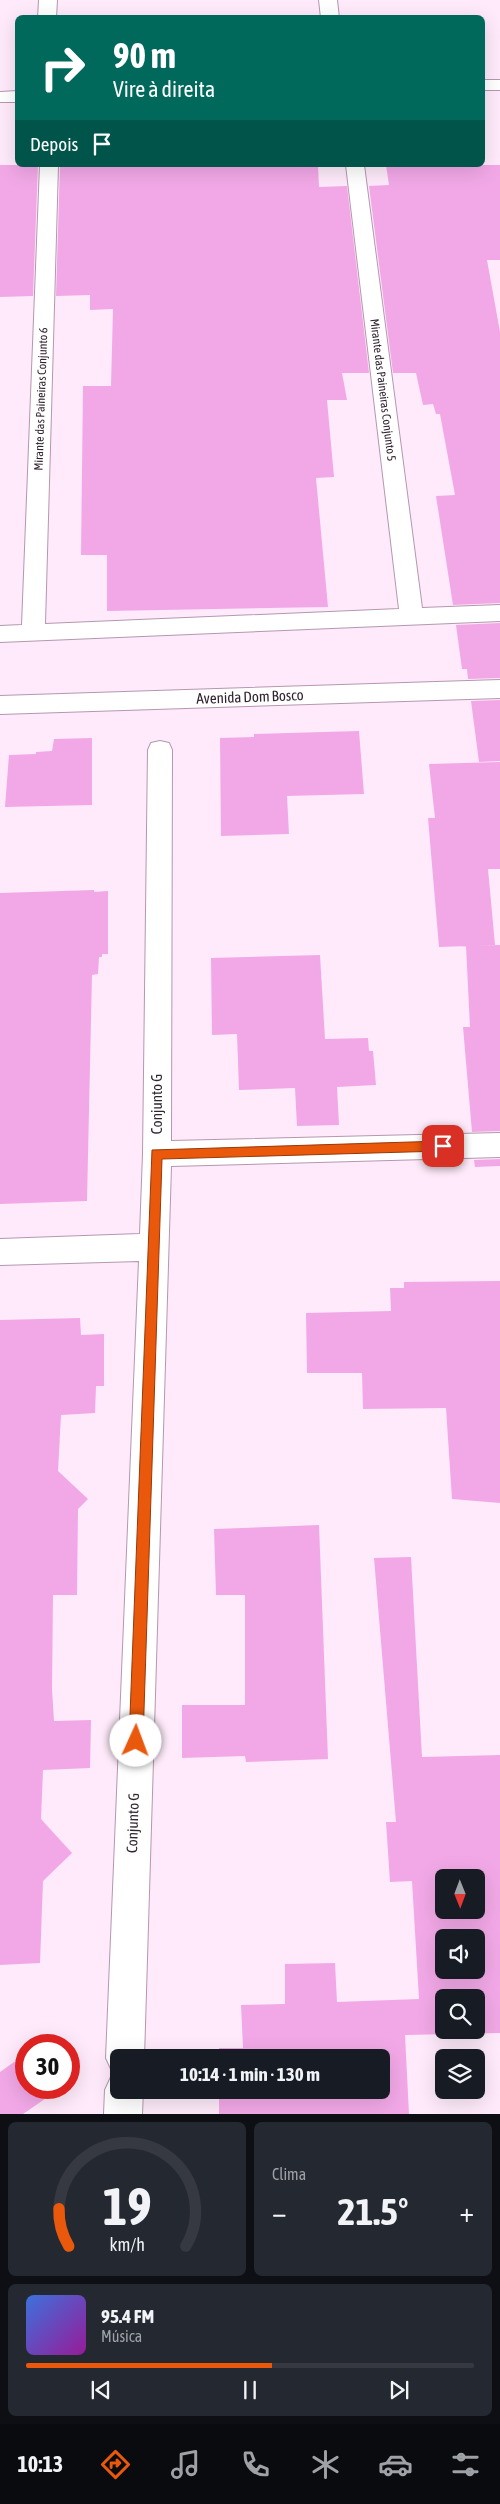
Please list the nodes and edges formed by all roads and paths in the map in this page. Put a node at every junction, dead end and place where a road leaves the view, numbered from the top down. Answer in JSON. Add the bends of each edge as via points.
{"nodes":[{"id":1,"x":48,"y":0,"type":"edge"},
{"id":2,"x":328,"y":0,"type":"edge"},
{"id":3,"x":47,"y":15,"type":"edge"},
{"id":4,"x":330,"y":15,"type":"edge"},
{"id":5,"x":500,"y":85,"type":"edge"},
{"id":6,"x":485,"y":86,"type":"edge"},
{"id":7,"x":15,"y":96,"type":"edge"},
{"id":8,"x":0,"y":97,"type":"edge"},
{"id":9,"x":49,"y":167,"type":"edge"},
{"id":10,"x":355,"y":167,"type":"edge"},
{"id":11,"x":500,"y":613,"type":"edge"},
{"id":12,"x":411,"y":616,"type":"junction"},
{"id":13,"x":33,"y":633,"type":"junction"},
{"id":14,"x":0,"y":634,"type":"edge"},
{"id":15,"x":500,"y":689,"type":"edge"},
{"id":16,"x":0,"y":705,"type":"edge"},
{"id":17,"x":160,"y":750,"type":"dead end"},
{"id":18,"x":500,"y":1144,"type":"edge"},
{"id":19,"x":157,"y":1154,"type":"junction"},
{"id":20,"x":153,"y":1247,"type":"junction"},
{"id":21,"x":0,"y":1252,"type":"edge"},
{"id":22,"x":125,"y":2049,"type":"edge"},
{"id":23,"x":124,"y":2099,"type":"edge"},
{"id":24,"x":123,"y":2114,"type":"edge"}],
"edges":[{"from":1,"to":3,"type":"street"},
{"from":2,"to":4,"type":"street"},
{"from":5,"to":6,"type":"street"},
{"from":7,"to":8,"type":"street"},
{"from":9,"to":13,"type":"street","name":"Mirante das Paineiras Conjunto 6"},
{"from":10,"to":12,"type":"street","name":"Mirante das Paineiras Conjunto 5"},
{"from":11,"to":12,"type":"street"},
{"from":12,"to":13,"type":"street"},
{"from":13,"to":14,"type":"street"},
{"from":15,"to":16,"type":"street","name":"Avenida Dom Bosco"},
{"from":17,"to":19,"type":"street","name":"Conjunto G"},
{"from":18,"to":19,"type":"street"},
{"from":19,"to":20,"type":"street","name":"Conjunto G"},
{"from":20,"to":21,"type":"street"},
{"from":20,"to":22,"type":"street","name":"Conjunto G"},
{"from":23,"to":24,"type":"street"}]}
